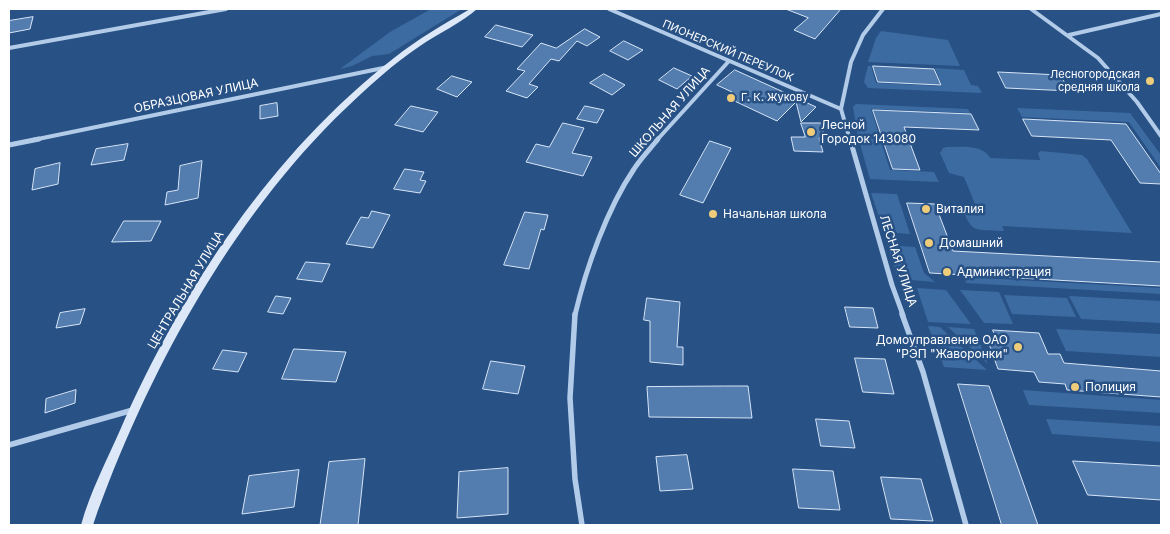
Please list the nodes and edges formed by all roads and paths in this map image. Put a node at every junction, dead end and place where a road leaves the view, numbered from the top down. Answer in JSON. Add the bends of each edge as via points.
{"nodes":[{"id":1,"x":226,"y":9,"type":"edge"},
{"id":2,"x":474,"y":9,"type":"edge"},
{"id":3,"x":609,"y":9,"type":"edge"},
{"id":4,"x":883,"y":9,"type":"edge"},
{"id":5,"x":1030,"y":9,"type":"edge"},
{"id":6,"x":1161,"y":14,"type":"edge"},
{"id":7,"x":1069,"y":35,"type":"junction"},
{"id":8,"x":9,"y":48,"type":"edge"},
{"id":9,"x":729,"y":61,"type":"junction"},
{"id":10,"x":388,"y":66,"type":"junction"},
{"id":11,"x":841,"y":110,"type":"junction"},
{"id":12,"x":1161,"y":136,"type":"edge"},
{"id":13,"x":9,"y":144,"type":"edge"},
{"id":14,"x":133,"y":410,"type":"junction"},
{"id":15,"x":9,"y":445,"type":"edge"},
{"id":16,"x":87,"y":525,"type":"edge"},
{"id":17,"x":582,"y":525,"type":"edge"},
{"id":18,"x":966,"y":525,"type":"edge"}],
"edges":[{"from":1,"to":8,"type":"street"},
{"from":2,"to":10,"type":"street","name":"ЦЕНТРАЛЬНАЯ УЛИЦА"},
{"from":3,"to":9,"type":"street","name":"ПИОНЕРСКИЙ ПЕРЕУЛОК"},
{"from":4,"to":11,"type":"street","name":"ЛЕСНАЯ УЛИЦА","via":[[863,35],[851,62]]},
{"from":5,"to":7,"type":"street"},
{"from":6,"to":7,"type":"street"},
{"from":7,"to":12,"type":"street","via":[[1098,58],[1137,102]]},
{"from":9,"to":11,"type":"street","name":"ПИОНЕРСКИЙ ПЕРЕУЛОК"},
{"from":9,"to":17,"type":"street","name":"ШКОЛЬНАЯ УЛИЦА","via":[[634,168],[614,203],[582,284],[574,318],[570,398],[574,479]]},
{"from":10,"to":13,"type":"street","name":"ОБРАЗЦОВАЯ УЛИЦА"},
{"from":10,"to":14,"type":"street","name":"ЦЕНТРАЛЬНАЯ УЛИЦА","via":[[352,97],[261,196],[212,266]]},
{"from":11,"to":18,"type":"street","name":"ЛЕСНАЯ УЛИЦА","via":[[892,285],[923,372]]},
{"from":14,"to":15,"type":"street"},
{"from":14,"to":16,"type":"street","name":"ЦЕНТРАЛЬНАЯ УЛИЦА"}]}
